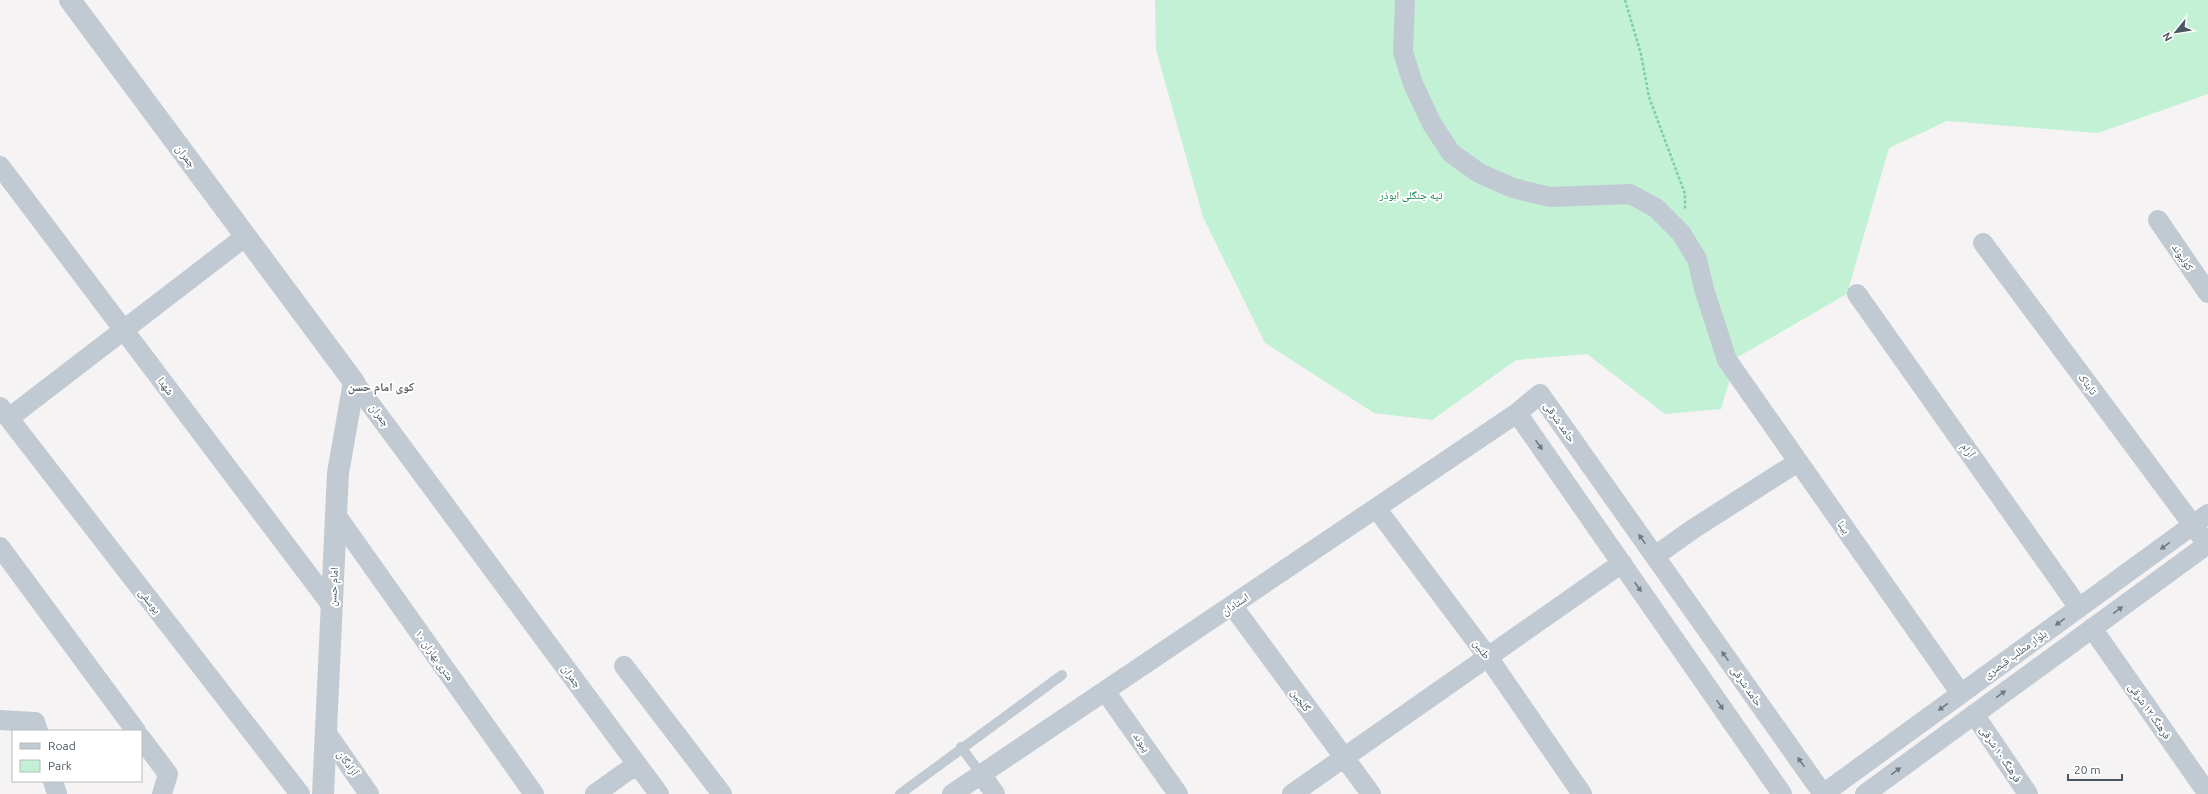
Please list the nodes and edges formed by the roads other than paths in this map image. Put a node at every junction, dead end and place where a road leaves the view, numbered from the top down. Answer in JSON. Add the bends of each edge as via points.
{"nodes":[{"id":1,"x":70,"y":0,"type":"edge"},
{"id":2,"x":1405,"y":0,"type":"edge"},
{"id":3,"x":0,"y":166,"type":"edge"},
{"id":4,"x":2158,"y":220,"type":"dead end"},
{"id":5,"x":246,"y":236,"type":"junction"},
{"id":6,"x":1983,"y":243,"type":"dead end"},
{"id":7,"x":2208,"y":293,"type":"edge"},
{"id":8,"x":1856,"y":294,"type":"dead end"},
{"id":9,"x":124,"y":330,"type":"junction"},
{"id":10,"x":354,"y":382,"type":"junction"},
{"id":11,"x":4,"y":413,"type":"edge"},
{"id":12,"x":1517,"y":413,"type":"junction"},
{"id":13,"x":1798,"y":462,"type":"junction"},
{"id":14,"x":1376,"y":508,"type":"junction"},
{"id":15,"x":336,"y":515,"type":"junction"},
{"id":16,"x":2200,"y":520,"type":"edge"},
{"id":17,"x":2208,"y":545,"type":"edge"},
{"id":18,"x":0,"y":546,"type":"edge"},
{"id":19,"x":1655,"y":556,"type":"junction"},
{"id":20,"x":1622,"y":563,"type":"junction"},
{"id":21,"x":1232,"y":605,"type":"junction"},
{"id":22,"x":332,"y":606,"type":"junction"},
{"id":23,"x":2079,"y":608,"type":"junction"},
{"id":24,"x":2092,"y":628,"type":"junction"},
{"id":25,"x":1488,"y":657,"type":"junction"},
{"id":26,"x":624,"y":666,"type":"dead end"},
{"id":27,"x":1062,"y":675,"type":"dead end"},
{"id":28,"x":1105,"y":691,"type":"junction"},
{"id":29,"x":1961,"y":694,"type":"junction"},
{"id":30,"x":1974,"y":714,"type":"junction"},
{"id":31,"x":0,"y":720,"type":"edge"},
{"id":32,"x":36,"y":726,"type":"edge"},
{"id":33,"x":135,"y":730,"type":"edge"},
{"id":34,"x":326,"y":732,"type":"junction"},
{"id":35,"x":142,"y":739,"type":"edge"},
{"id":36,"x":961,"y":748,"type":"junction"},
{"id":37,"x":1344,"y":758,"type":"junction"},
{"id":38,"x":637,"y":764,"type":"junction"},
{"id":39,"x":981,"y":774,"type":"junction"},
{"id":40,"x":53,"y":782,"type":"edge"},
{"id":41,"x":57,"y":794,"type":"edge"},
{"id":42,"x":162,"y":794,"type":"edge"},
{"id":43,"x":300,"y":794,"type":"edge"},
{"id":44,"x":323,"y":794,"type":"edge"},
{"id":45,"x":369,"y":794,"type":"edge"},
{"id":46,"x":534,"y":794,"type":"edge"},
{"id":47,"x":594,"y":794,"type":"edge"},
{"id":48,"x":659,"y":794,"type":"edge"},
{"id":49,"x":722,"y":794,"type":"edge"},
{"id":50,"x":900,"y":794,"type":"edge"},
{"id":51,"x":952,"y":794,"type":"edge"},
{"id":52,"x":995,"y":794,"type":"edge"},
{"id":53,"x":1178,"y":794,"type":"edge"},
{"id":54,"x":1292,"y":794,"type":"edge"},
{"id":55,"x":1371,"y":794,"type":"edge"},
{"id":56,"x":1582,"y":794,"type":"edge"},
{"id":57,"x":1782,"y":794,"type":"edge"},
{"id":58,"x":1823,"y":794,"type":"edge"},
{"id":59,"x":1865,"y":794,"type":"edge"},
{"id":60,"x":2028,"y":794,"type":"edge"},
{"id":61,"x":2208,"y":794,"type":"edge"}],
"edges":[{"from":1,"to":5,"type":"street","name":"چمران"},
{"from":2,"to":13,"type":"street","name":"بینا","via":[[1404,52],[1413,84],[1432,124],[1451,153],[1486,176],[1513,188],[1550,197],[1630,194],[1656,208],[1684,237],[1697,259],[1704,290],[1727,360]]},
{"from":3,"to":9,"type":"street","name":"شهدا"},
{"from":4,"to":7,"type":"street","name":"کولیوند"},
{"from":5,"to":9,"type":"street"},
{"from":5,"to":10,"type":"street","name":"چمران"},
{"from":6,"to":16,"type":"street","name":"تابناک"},
{"from":8,"to":23,"type":"street","name":"آرام"},
{"from":9,"to":11,"type":"street"},
{"from":9,"to":22,"type":"street","name":"شهدا"},
{"from":10,"to":15,"type":"street","name":"امام حسن","via":[[338,473]]},
{"from":10,"to":38,"type":"street","name":"چمران"},
{"from":11,"to":43,"type":"street","name":"یوسفی"},
{"from":12,"to":14,"type":"street","name":"استادان"},
{"from":19,"to":12,"type":"street","name":"حامد شرقی","one_way":true,"via":[[1540,394]]},
{"from":12,"to":20,"type":"street","one_way":true},
{"from":13,"to":19,"type":"street"},
{"from":13,"to":29,"type":"street","name":"بینا"},
{"from":14,"to":21,"type":"street","name":"استادان"},
{"from":14,"to":25,"type":"street","name":"طنین"},
{"from":15,"to":22,"type":"street","name":"امام حسن"},
{"from":15,"to":46,"type":"street","name":"۱۰ متری بهاران"},
{"from":16,"to":17,"type":"street","name":"تابناک"},
{"from":16,"to":23,"type":"street","name":"بلوار مطلب قیصری","one_way":true},
{"from":24,"to":17,"type":"street","one_way":true},
{"from":18,"to":33,"type":"street"},
{"from":58,"to":19,"type":"street","name":"حامد شرقی","one_way":true},
{"from":20,"to":25,"type":"street"},
{"from":20,"to":57,"type":"street","one_way":true},
{"from":21,"to":28,"type":"street","name":"استادان"},
{"from":21,"to":37,"type":"street","name":"گلچین"},
{"from":22,"to":34,"type":"street","name":"امام حسن"},
{"from":23,"to":29,"type":"street","name":"بلوار مطلب قیصری","one_way":true},
{"from":30,"to":24,"type":"street","one_way":true},
{"from":24,"to":61,"type":"street","name":"فرهنگ ۱۲ شرقی"},
{"from":25,"to":37,"type":"street"},
{"from":25,"to":56,"type":"street","name":"طنین"},
{"from":26,"to":49,"type":"street"},
{"from":27,"to":36,"type":"lane"},
{"from":28,"to":39,"type":"street","name":"استادان"},
{"from":28,"to":53,"type":"street","name":"پیوند"},
{"from":29,"to":58,"type":"street","name":"بلوار مطلب قیصری","one_way":true},
{"from":59,"to":30,"type":"street","one_way":true},
{"from":30,"to":60,"type":"street","name":"فرهنگ ۱۰ شرقی"},
{"from":31,"to":32,"type":"street"},
{"from":34,"to":44,"type":"street","name":"امام حسن"},
{"from":34,"to":45,"type":"street","name":"آزادگان"},
{"from":35,"to":42,"type":"street","via":[[168,774]]},
{"from":36,"to":39,"type":"lane"},
{"from":36,"to":50,"type":"lane"},
{"from":37,"to":54,"type":"street"},
{"from":37,"to":55,"type":"street","name":"گلچین"},
{"from":38,"to":47,"type":"street"},
{"from":38,"to":48,"type":"street","name":"چمران"},
{"from":39,"to":51,"type":"street","name":"استادان"},
{"from":39,"to":52,"type":"street"},
{"from":40,"to":41,"type":"street"}]}
